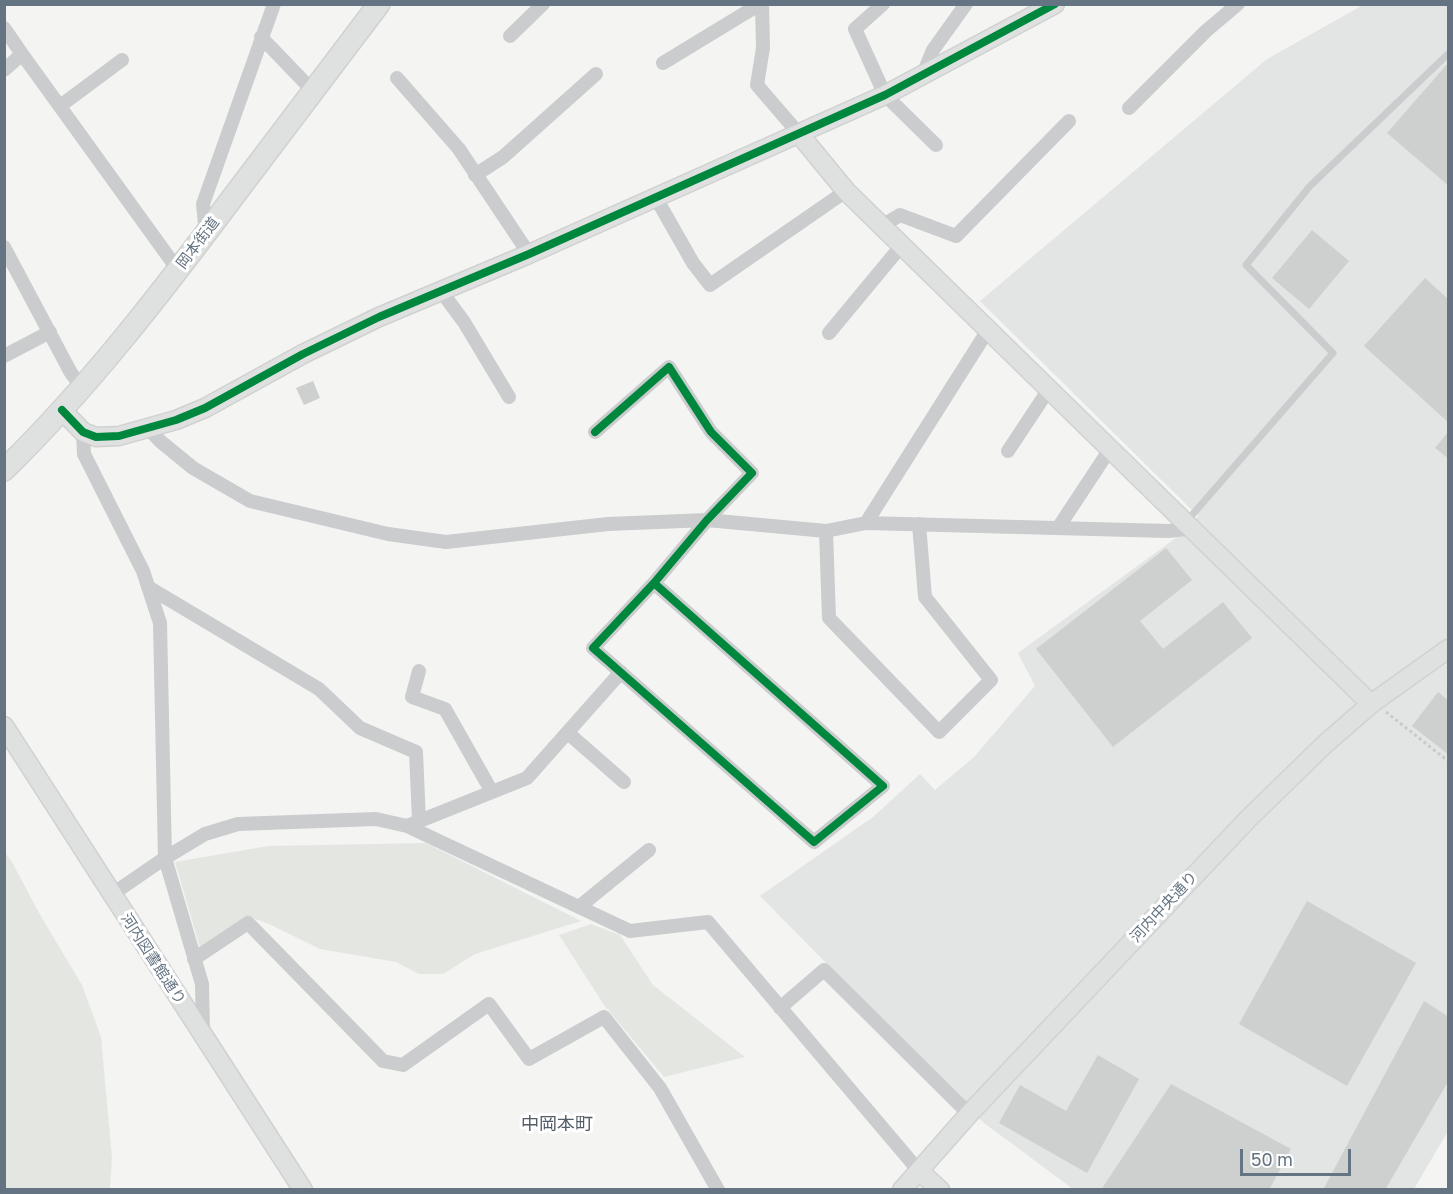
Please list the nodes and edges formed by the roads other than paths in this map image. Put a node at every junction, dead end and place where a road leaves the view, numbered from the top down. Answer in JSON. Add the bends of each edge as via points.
{"nodes":[{"id":1,"x":274,"y":4,"type":"edge"},
{"id":2,"x":379,"y":4,"type":"edge"},
{"id":3,"x":543,"y":4,"type":"edge"},
{"id":4,"x":761,"y":4,"type":"edge"},
{"id":5,"x":883,"y":4,"type":"edge"},
{"id":6,"x":966,"y":4,"type":"edge"},
{"id":7,"x":1054,"y":4,"type":"edge"},
{"id":8,"x":1238,"y":4,"type":"edge"},
{"id":9,"x":4,"y":28,"type":"edge"},
{"id":10,"x":510,"y":36,"type":"dead end"},
{"id":11,"x":261,"y":37,"type":"junction"},
{"id":12,"x":22,"y":54,"type":"junction"},
{"id":13,"x":1449,"y":54,"type":"edge"},
{"id":14,"x":122,"y":60,"type":"dead end"},
{"id":15,"x":663,"y":63,"type":"dead end"},
{"id":16,"x":4,"y":70,"type":"edge"},
{"id":17,"x":596,"y":74,"type":"dead end"},
{"id":18,"x":922,"y":77,"type":"junction"},
{"id":19,"x":397,"y":78,"type":"dead end"},
{"id":20,"x":313,"y":91,"type":"junction"},
{"id":21,"x":885,"y":95,"type":"junction"},
{"id":22,"x":60,"y":106,"type":"junction"},
{"id":23,"x":1129,"y":108,"type":"dead end"},
{"id":24,"x":1069,"y":122,"type":"dead end"},
{"id":25,"x":800,"y":135,"type":"junction"},
{"id":26,"x":936,"y":145,"type":"dead end"},
{"id":27,"x":475,"y":175,"type":"junction"},
{"id":28,"x":846,"y":191,"type":"junction"},
{"id":29,"x":656,"y":198,"type":"junction"},
{"id":30,"x":882,"y":226,"type":"junction"},
{"id":31,"x":206,"y":233,"type":"junction"},
{"id":32,"x":902,"y":245,"type":"junction"},
{"id":33,"x":4,"y":247,"type":"edge"},
{"id":34,"x":529,"y":254,"type":"junction"},
{"id":35,"x":178,"y":270,"type":"junction"},
{"id":36,"x":441,"y":291,"type":"junction"},
{"id":37,"x":988,"y":330,"type":"junction"},
{"id":38,"x":50,"y":332,"type":"junction"},
{"id":39,"x":829,"y":333,"type":"dead end"},
{"id":40,"x":4,"y":356,"type":"edge"},
{"id":41,"x":82,"y":387,"type":"junction"},
{"id":42,"x":1048,"y":389,"type":"junction"},
{"id":43,"x":509,"y":397,"type":"dead end"},
{"id":44,"x":62,"y":410,"type":"junction"},
{"id":45,"x":149,"y":429,"type":"junction"},
{"id":46,"x":83,"y":432,"type":"junction"},
{"id":47,"x":595,"y":432,"type":"dead end"},
{"id":48,"x":1110,"y":448,"type":"junction"},
{"id":49,"x":1008,"y":451,"type":"dead end"},
{"id":50,"x":4,"y":470,"type":"edge"},
{"id":51,"x":707,"y":520,"type":"junction"},
{"id":52,"x":866,"y":523,"type":"junction"},
{"id":53,"x":919,"y":524,"type":"junction"},
{"id":54,"x":1189,"y":525,"type":"junction"},
{"id":55,"x":1058,"y":528,"type":"junction"},
{"id":56,"x":826,"y":531,"type":"junction"},
{"id":57,"x":654,"y":584,"type":"junction"},
{"id":58,"x":148,"y":587,"type":"junction"},
{"id":59,"x":1449,"y":649,"type":"edge"},
{"id":60,"x":419,"y":671,"type":"dead end"},
{"id":61,"x":621,"y":672,"type":"junction"},
{"id":62,"x":1378,"y":699,"type":"junction"},
{"id":63,"x":4,"y":726,"type":"edge"},
{"id":64,"x":567,"y":732,"type":"junction"},
{"id":65,"x":624,"y":782,"type":"dead end"},
{"id":66,"x":492,"y":792,"type":"junction"},
{"id":67,"x":413,"y":824,"type":"junction"},
{"id":68,"x":649,"y":850,"type":"dead end"},
{"id":69,"x":165,"y":858,"type":"junction"},
{"id":70,"x":111,"y":895,"type":"junction"},
{"id":71,"x":579,"y":907,"type":"junction"},
{"id":72,"x":194,"y":959,"type":"junction"},
{"id":73,"x":780,"y":1008,"type":"junction"},
{"id":74,"x":203,"y":1036,"type":"junction"},
{"id":75,"x":969,"y":1114,"type":"junction"},
{"id":76,"x":919,"y":1172,"type":"junction"},
{"id":77,"x":303,"y":1190,"type":"edge"},
{"id":78,"x":718,"y":1190,"type":"edge"},
{"id":79,"x":902,"y":1190,"type":"edge"},
{"id":80,"x":940,"y":1190,"type":"edge"}],
"edges":[{"from":1,"to":11,"type":"street"},
{"from":2,"to":20,"type":"main road","name":"岡本街道"},
{"from":3,"to":10,"type":"street"},
{"from":4,"to":15,"type":"street"},
{"from":4,"to":25,"type":"street","via":[[763,48],[757,85]]},
{"from":5,"to":21,"type":"street","via":[[855,29]]},
{"from":6,"to":18,"type":"street","via":[[933,50]]},
{"from":7,"to":18,"type":"street"},
{"from":8,"to":23,"type":"street"},
{"from":9,"to":12,"type":"street"},
{"from":11,"to":20,"type":"street"},
{"from":11,"to":31,"type":"street","via":[[203,204]]},
{"from":12,"to":16,"type":"street"},
{"from":12,"to":22,"type":"street"},
{"from":13,"to":54,"type":"lane","via":[[1310,186],[1246,265],[1333,353]]},
{"from":14,"to":22,"type":"street"},
{"from":17,"to":27,"type":"street","via":[[503,157]]},
{"from":18,"to":21,"type":"street"},
{"from":19,"to":27,"type":"street","via":[[459,149]]},
{"from":20,"to":31,"type":"main road","name":"岡本街道"},
{"from":21,"to":25,"type":"street"},
{"from":21,"to":26,"type":"street"},
{"from":22,"to":35,"type":"street"},
{"from":24,"to":30,"type":"street","via":[[956,236],[900,214]]},
{"from":25,"to":28,"type":"street"},
{"from":25,"to":29,"type":"street"},
{"from":27,"to":34,"type":"street"},
{"from":28,"to":29,"type":"street","via":[[710,285]]},
{"from":28,"to":30,"type":"street"},
{"from":29,"to":34,"type":"street"},
{"from":30,"to":32,"type":"street"},
{"from":31,"to":35,"type":"main road","name":"岡本街道"},
{"from":32,"to":37,"type":"street"},
{"from":32,"to":39,"type":"street"},
{"from":33,"to":38,"type":"street"},
{"from":34,"to":36,"type":"street"},
{"from":35,"to":41,"type":"main road","name":"岡本街道"},
{"from":36,"to":43,"type":"street"},
{"from":36,"to":45,"type":"street","via":[[340,335],[205,408]]},
{"from":37,"to":42,"type":"street"},
{"from":37,"to":52,"type":"street"},
{"from":38,"to":40,"type":"street"},
{"from":38,"to":41,"type":"street"},
{"from":41,"to":44,"type":"main road","name":"岡本街道"},
{"from":42,"to":48,"type":"street"},
{"from":42,"to":49,"type":"street"},
{"from":44,"to":46,"type":"street"},
{"from":44,"to":50,"type":"main road","name":"岡本街道"},
{"from":45,"to":46,"type":"street","via":[[107,438]]},
{"from":45,"to":51,"type":"street","via":[[194,468],[250,501],[388,534],[446,543],[608,524]]},
{"from":46,"to":58,"type":"street","via":[[84,454]]},
{"from":47,"to":51,"type":"street","via":[[669,367],[711,432],[752,473]]},
{"from":48,"to":54,"type":"street"},
{"from":48,"to":55,"type":"street"},
{"from":51,"to":56,"type":"street"},
{"from":51,"to":57,"type":"street"},
{"from":52,"to":53,"type":"street"},
{"from":52,"to":56,"type":"street"},
{"from":53,"to":55,"type":"street"},
{"from":53,"to":56,"type":"street","via":[[925,597],[991,680],[939,732],[830,618]]},
{"from":54,"to":55,"type":"street","via":[[1169,531]]},
{"from":54,"to":62,"type":"street"},
{"from":57,"to":61,"type":"street","via":[[593,648]]},
{"from":57,"to":61,"type":"street","via":[[883,786],[814,842]]},
{"from":58,"to":67,"type":"street","via":[[319,689],[360,728],[416,752]]},
{"from":58,"to":69,"type":"street","via":[[160,623]]},
{"from":59,"to":62,"type":"street","name":"河内中央通り"},
{"from":60,"to":66,"type":"street","via":[[412,697],[445,709]]},
{"from":61,"to":64,"type":"street"},
{"from":62,"to":75,"type":"street","name":"河内中央通り","via":[[1248,819]]},
{"from":63,"to":70,"type":"street","name":"河内図書館通り"},
{"from":64,"to":65,"type":"street"},
{"from":64,"to":66,"type":"street","via":[[526,778]]},
{"from":66,"to":67,"type":"street"},
{"from":67,"to":69,"type":"street","via":[[376,819],[238,824],[205,834]]},
{"from":67,"to":71,"type":"street"},
{"from":68,"to":71,"type":"street"},
{"from":69,"to":70,"type":"street"},
{"from":69,"to":72,"type":"street"},
{"from":70,"to":74,"type":"street","name":"河内図書館通り"},
{"from":71,"to":73,"type":"street","via":[[630,931],[708,922]]},
{"from":72,"to":74,"type":"street","via":[[202,984]]},
{"from":72,"to":78,"type":"street","via":[[248,923],[383,1061],[403,1065],[489,1004],[529,1059],[604,1017],[660,1088]]},
{"from":73,"to":75,"type":"street","via":[[824,970]]},
{"from":73,"to":76,"type":"street"},
{"from":74,"to":77,"type":"street","name":"河内図書館通り"},
{"from":75,"to":76,"type":"street","name":"河内中央通り"},
{"from":76,"to":79,"type":"street","name":"河内中央通り"},
{"from":76,"to":80,"type":"street"}]}
